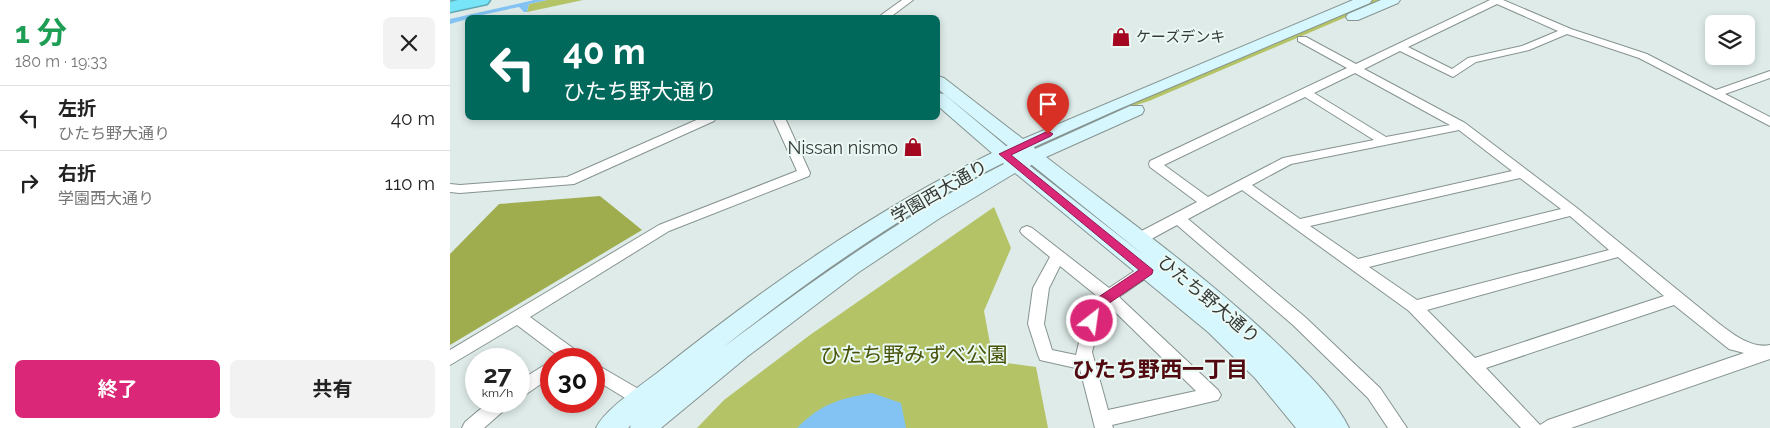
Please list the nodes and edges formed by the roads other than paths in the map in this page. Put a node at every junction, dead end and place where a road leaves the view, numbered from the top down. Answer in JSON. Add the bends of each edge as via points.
{"nodes":[{"id":1,"x":454,"y":0,"type":"edge"},
{"id":2,"x":481,"y":0,"type":"edge"},
{"id":3,"x":908,"y":0,"type":"edge"},
{"id":4,"x":1365,"y":0,"type":"edge"},
{"id":5,"x":1393,"y":0,"type":"edge"},
{"id":6,"x":1496,"y":0,"type":"edge"},
{"id":7,"x":450,"y":1,"type":"edge"},
{"id":8,"x":450,"y":7,"type":"edge"},
{"id":9,"x":886,"y":15,"type":"edge"},
{"id":10,"x":1567,"y":31,"type":"junction"},
{"id":11,"x":1302,"y":39,"type":"junction"},
{"id":12,"x":1398,"y":47,"type":"junction"},
{"id":13,"x":1356,"y":67,"type":"junction"},
{"id":14,"x":1770,"y":74,"type":"edge"},
{"id":15,"x":940,"y":83,"type":"edge"},
{"id":16,"x":1305,"y":92,"type":"junction"},
{"id":17,"x":1717,"y":93,"type":"junction"},
{"id":18,"x":940,"y":99,"type":"edge"},
{"id":19,"x":706,"y":120,"type":"edge"},
{"id":20,"x":780,"y":120,"type":"edge"},
{"id":21,"x":1770,"y":122,"type":"edge"},
{"id":22,"x":1461,"y":126,"type":"junction"},
{"id":23,"x":1384,"y":141,"type":"junction"},
{"id":24,"x":1019,"y":156,"type":"junction"},
{"id":25,"x":1523,"y":173,"type":"junction"},
{"id":26,"x":1243,"y":185,"type":"junction"},
{"id":27,"x":450,"y":188,"type":"edge"},
{"id":28,"x":1206,"y":202,"type":"junction"},
{"id":29,"x":1572,"y":211,"type":"junction"},
{"id":30,"x":1179,"y":219,"type":"junction"},
{"id":31,"x":1297,"y":224,"type":"junction"},
{"id":32,"x":1027,"y":231,"type":"dead end"},
{"id":33,"x":1137,"y":240,"type":"junction"},
{"id":34,"x":1619,"y":252,"type":"junction"},
{"id":35,"x":1058,"y":256,"type":"junction"},
{"id":36,"x":1356,"y":265,"type":"junction"},
{"id":37,"x":1147,"y":270,"type":"junction"},
{"id":38,"x":1109,"y":297,"type":"junction"},
{"id":39,"x":1676,"y":298,"type":"junction"},
{"id":40,"x":1415,"y":307,"type":"junction"},
{"id":41,"x":518,"y":317,"type":"junction"},
{"id":42,"x":557,"y":348,"type":"edge"},
{"id":43,"x":1768,"y":352,"type":"edge"},
{"id":44,"x":450,"y":358,"type":"edge"},
{"id":45,"x":1088,"y":364,"type":"junction"},
{"id":46,"x":1472,"y":366,"type":"junction"},
{"id":47,"x":605,"y":377,"type":"edge"},
{"id":48,"x":641,"y":399,"type":"junction"},
{"id":49,"x":489,"y":413,"type":"edge"},
{"id":50,"x":1103,"y":424,"type":"edge"},
{"id":51,"x":471,"y":428,"type":"edge"},
{"id":52,"x":609,"y":428,"type":"edge"},
{"id":53,"x":644,"y":428,"type":"edge"},
{"id":54,"x":1312,"y":428,"type":"edge"},
{"id":55,"x":1336,"y":428,"type":"edge"},
{"id":56,"x":1398,"y":428,"type":"edge"},
{"id":57,"x":1533,"y":428,"type":"edge"},
{"id":58,"x":1548,"y":428,"type":"edge"}],
"edges":[{"from":1,"to":7,"type":"highway"},
{"from":2,"to":8,"type":"highway"},
{"from":3,"to":9,"type":"street"},
{"from":4,"to":24,"type":"main road","name":"学園西大通り","via":[[1102,110]]},
{"from":5,"to":11,"type":"main road","name":"学園西大通り"},
{"from":6,"to":10,"type":"street"},
{"from":6,"to":12,"type":"street"},
{"from":10,"to":12,"type":"street","via":[[1526,48],[1472,60],[1452,74]]},
{"from":10,"to":17,"type":"street","via":[[1643,56]]},
{"from":11,"to":13,"type":"street"},
{"from":11,"to":24,"type":"main road","name":"学園西大通り"},
{"from":12,"to":13,"type":"street"},
{"from":13,"to":16,"type":"street"},
{"from":13,"to":22,"type":"street"},
{"from":14,"to":17,"type":"street"},
{"from":15,"to":24,"type":"main road"},
{"from":16,"to":23,"type":"street"},
{"from":16,"to":28,"type":"street","via":[[1155,164]]},
{"from":17,"to":21,"type":"street"},
{"from":18,"to":24,"type":"main road"},
{"from":19,"to":27,"type":"street","via":[[569,182]]},
{"from":20,"to":41,"type":"street","via":[[804,173],[664,228]]},
{"from":22,"to":23,"type":"street"},
{"from":22,"to":25,"type":"street"},
{"from":23,"to":26,"type":"street","via":[[1287,161]]},
{"from":24,"to":33,"type":"main road","name":"ひたち野大通り"},
{"from":24,"to":37,"type":"main road","name":"ひたち野大通り"},
{"from":24,"to":48,"type":"main road","name":"学園西大通り","via":[[948,184],[883,223],[805,275]]},
{"from":24,"to":53,"type":"main road","name":"学園西大通り","via":[[822,286],[731,355]]},
{"from":25,"to":29,"type":"street"},
{"from":25,"to":31,"type":"street"},
{"from":26,"to":28,"type":"street"},
{"from":26,"to":31,"type":"street"},
{"from":28,"to":30,"type":"street"},
{"from":29,"to":34,"type":"street"},
{"from":29,"to":36,"type":"street"},
{"from":30,"to":33,"type":"street"},
{"from":30,"to":56,"type":"street","via":[[1299,321],[1374,394]]},
{"from":31,"to":36,"type":"street"},
{"from":32,"to":35,"type":"street"},
{"from":33,"to":55,"type":"main road","name":"ひたち野大通り","via":[[1256,338],[1304,388]]},
{"from":34,"to":39,"type":"street"},
{"from":34,"to":40,"type":"street"},
{"from":35,"to":38,"type":"street"},
{"from":35,"to":45,"type":"street","via":[[1041,288],[1036,324],[1046,355]]},
{"from":36,"to":40,"type":"street"},
{"from":37,"to":38,"type":"street"},
{"from":37,"to":54,"type":"main road","name":"ひたち野大通り","via":[[1239,346]]},
{"from":38,"to":45,"type":"street","via":[[1096,305],[1084,352]]},
{"from":38,"to":50,"type":"street","via":[[1212,395]]},
{"from":39,"to":43,"type":"street","via":[[1735,344]]},
{"from":39,"to":46,"type":"street"},
{"from":40,"to":46,"type":"street"},
{"from":41,"to":42,"type":"street"},
{"from":41,"to":44,"type":"street"},
{"from":43,"to":58,"type":"street"},
{"from":45,"to":50,"type":"street"},
{"from":46,"to":57,"type":"street"},
{"from":47,"to":48,"type":"street"},
{"from":48,"to":52,"type":"main road","name":"学園西大通り"},
{"from":49,"to":51,"type":"street"}]}
